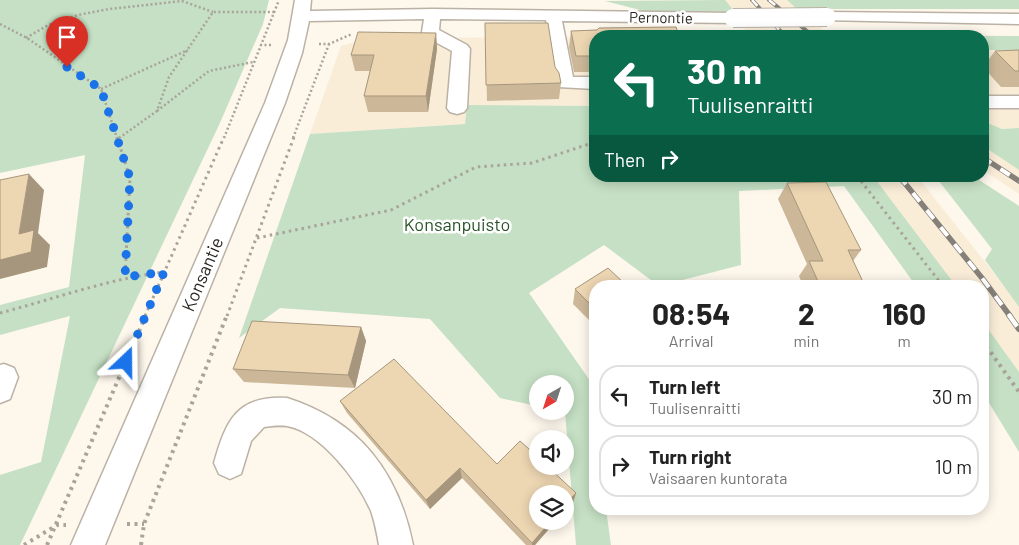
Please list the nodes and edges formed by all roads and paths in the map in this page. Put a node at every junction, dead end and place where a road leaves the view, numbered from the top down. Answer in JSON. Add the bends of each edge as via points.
{"nodes":[{"id":1,"x":279,"y":0,"type":"edge"},
{"id":2,"x":303,"y":8,"type":"edge"},
{"id":3,"x":213,"y":12,"type":"junction"},
{"id":4,"x":276,"y":12,"type":"junction"},
{"id":5,"x":433,"y":14,"type":"junction"},
{"id":6,"x":553,"y":16,"type":"junction"},
{"id":7,"x":1011,"y":19,"type":"edge"},
{"id":8,"x":0,"y":24,"type":"edge"},
{"id":9,"x":1019,"y":33,"type":"edge"},
{"id":10,"x":26,"y":38,"type":"junction"},
{"id":11,"x":557,"y":40,"type":"junction"},
{"id":12,"x":576,"y":40,"type":"edge"},
{"id":13,"x":319,"y":44,"type":"dead end"},
{"id":14,"x":260,"y":45,"type":"junction"},
{"id":15,"x":272,"y":45,"type":"dead end"},
{"id":16,"x":188,"y":50,"type":"junction"},
{"id":17,"x":254,"y":62,"type":"junction"},
{"id":18,"x":589,"y":83,"type":"edge"},
{"id":19,"x":101,"y":89,"type":"junction"},
{"id":20,"x":989,"y":102,"type":"edge"},
{"id":21,"x":1019,"y":102,"type":"edge"},
{"id":22,"x":457,"y":108,"type":"dead end"},
{"id":23,"x":157,"y":111,"type":"junction"},
{"id":24,"x":116,"y":140,"type":"junction"},
{"id":25,"x":589,"y":144,"type":"edge"},
{"id":26,"x":862,"y":182,"type":"edge"},
{"id":27,"x":257,"y":238,"type":"junction"},
{"id":28,"x":164,"y":272,"type":"junction"},
{"id":29,"x":125,"y":277,"type":"junction"},
{"id":30,"x":938,"y":280,"type":"edge"},
{"id":31,"x":0,"y":313,"type":"edge"},
{"id":32,"x":989,"y":350,"type":"edge"},
{"id":33,"x":0,"y":378,"type":"edge"},
{"id":34,"x":0,"y":390,"type":"edge"},
{"id":35,"x":1019,"y":392,"type":"edge"},
{"id":36,"x":230,"y":463,"type":"dead end"},
{"id":37,"x":57,"y":525,"type":"junction"},
{"id":38,"x":24,"y":545,"type":"edge"},
{"id":39,"x":47,"y":545,"type":"edge"},
{"id":40,"x":88,"y":545,"type":"edge"},
{"id":41,"x":141,"y":545,"type":"edge"},
{"id":42,"x":396,"y":545,"type":"edge"}],
"edges":[{"from":1,"to":4,"type":"path"},
{"from":2,"to":5,"type":"street","name":"Pernontie"},
{"from":2,"to":40,"type":"street","name":"Konsantie","via":[[294,50],[275,103]]},
{"from":3,"to":4,"type":"path"},
{"from":3,"to":10,"type":"path","via":[[182,1],[109,9],[48,25]]},
{"from":3,"to":16,"type":"path"},
{"from":4,"to":14,"type":"path"},
{"from":5,"to":6,"type":"street","name":"Pernontie"},
{"from":5,"to":22,"type":"street","via":[[430,32],[461,49]]},
{"from":6,"to":7,"type":"street","name":"Pernontie","bridge":true,"via":[[656,25],[733,18]]},
{"from":6,"to":11,"type":"street"},
{"from":7,"to":9,"type":"street"},
{"from":8,"to":10,"type":"path"},
{"from":10,"to":19,"type":"path","via":[[77,76]]},
{"from":11,"to":12,"type":"street"},
{"from":11,"to":18,"type":"street","via":[[565,83]]},
{"from":13,"to":27,"type":"path","via":[[329,44]]},
{"from":14,"to":15,"type":"path"},
{"from":14,"to":17,"type":"path"},
{"from":16,"to":19,"type":"path"},
{"from":16,"to":23,"type":"path","via":[[169,77]]},
{"from":17,"to":23,"type":"path","via":[[209,71]]},
{"from":17,"to":28,"type":"path","via":[[241,100]]},
{"from":19,"to":24,"type":"path"},
{"from":20,"to":21,"type":"street"},
{"from":23,"to":24,"type":"path"},
{"from":24,"to":29,"type":"path","via":[[130,178]]},
{"from":25,"to":27,"type":"path","via":[[532,163],[476,168],[391,210]]},
{"from":26,"to":30,"type":"path"},
{"from":27,"to":41,"type":"path","via":[[144,524]]},
{"from":28,"to":29,"type":"path"},
{"from":28,"to":37,"type":"path"},
{"from":29,"to":31,"type":"path"},
{"from":32,"to":35,"type":"path"},
{"from":33,"to":34,"type":"street","via":[[4,377]]},
{"from":36,"to":42,"type":"street","via":[[238,433],[256,414],[286,412],[316,425],[347,448],[374,480],[392,521]]},
{"from":37,"to":38,"type":"path"},
{"from":37,"to":39,"type":"path"}]}
